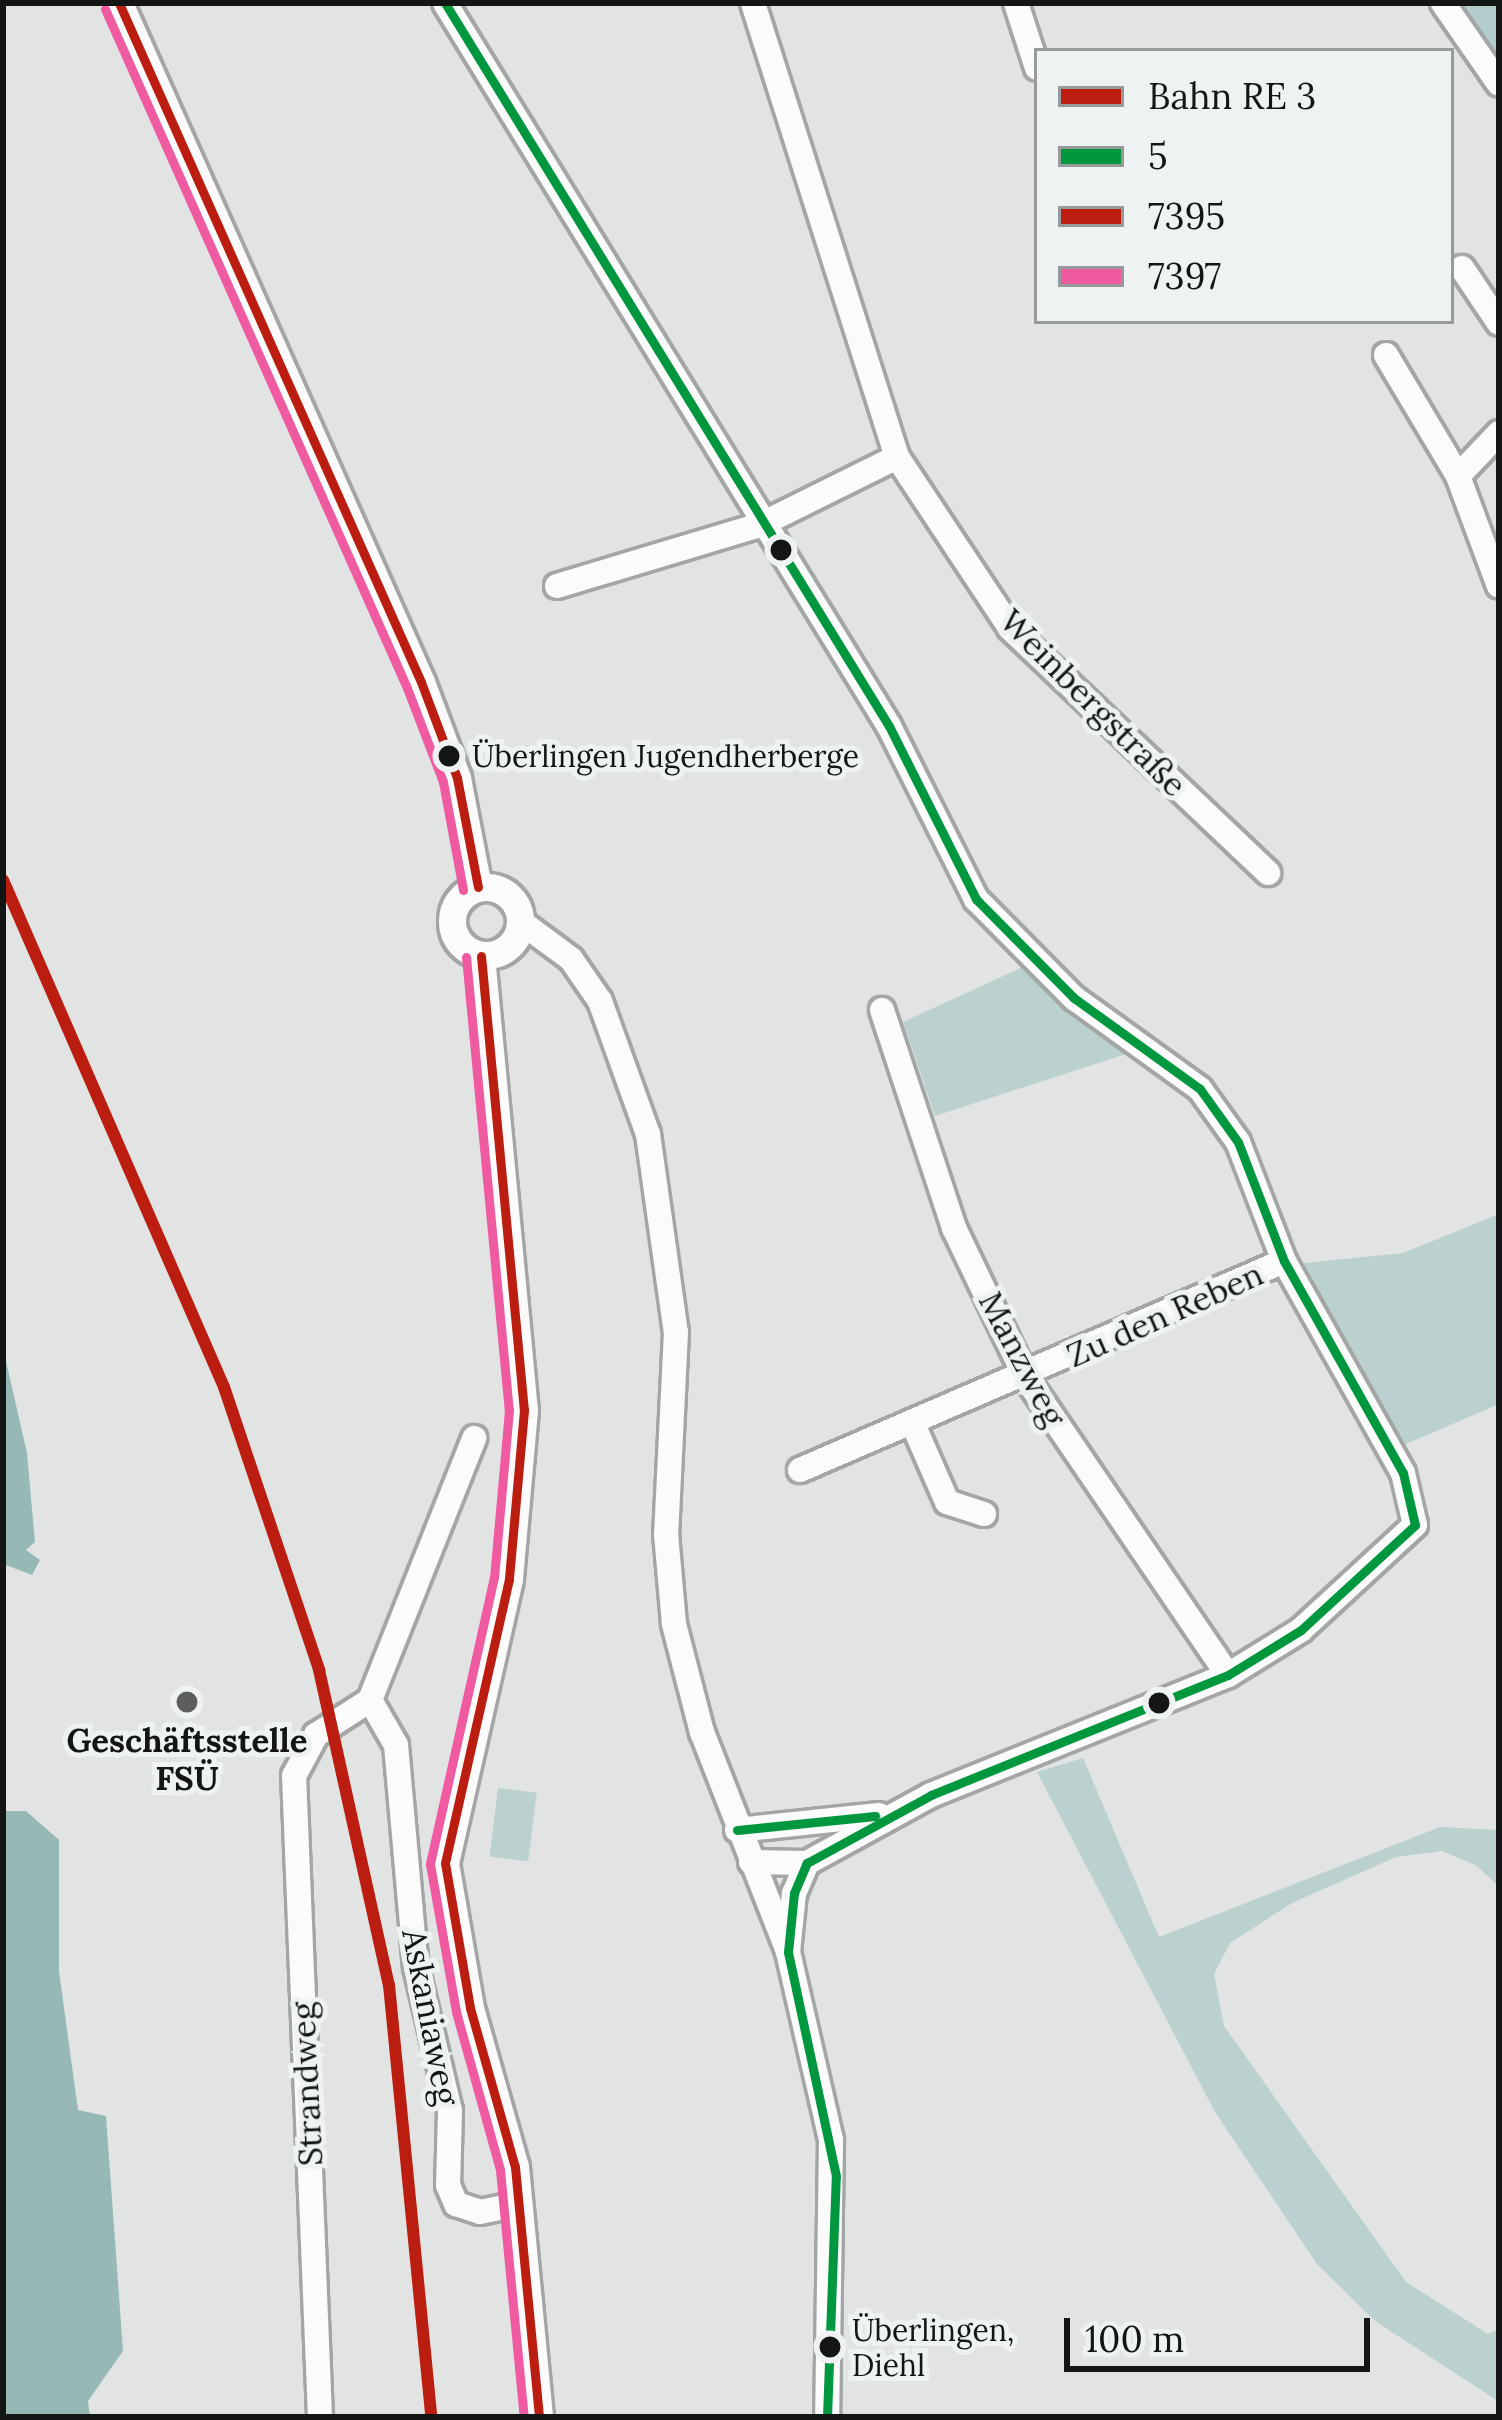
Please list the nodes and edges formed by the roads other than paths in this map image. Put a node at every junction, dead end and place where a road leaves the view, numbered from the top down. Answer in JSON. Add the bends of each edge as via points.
{"nodes":[{"id":1,"x":119,"y":3,"type":"edge"},
{"id":2,"x":445,"y":3,"type":"edge"},
{"id":3,"x":753,"y":3,"type":"edge"},
{"id":4,"x":1016,"y":3,"type":"edge"},
{"id":5,"x":1443,"y":3,"type":"edge"},
{"id":6,"x":1034,"y":59,"type":"edge"},
{"id":7,"x":1499,"y":84,"type":"edge"},
{"id":8,"x":1462,"y":268,"type":"dead end"},
{"id":9,"x":1499,"y":323,"type":"edge"},
{"id":10,"x":1386,"y":355,"type":"dead end"},
{"id":11,"x":1499,"y":434,"type":"edge"},
{"id":12,"x":897,"y":457,"type":"junction"},
{"id":13,"x":1458,"y":476,"type":"junction"},
{"id":14,"x":760,"y":525,"type":"junction"},
{"id":15,"x":557,"y":586,"type":"dead end"},
{"id":16,"x":1499,"y":586,"type":"edge"},
{"id":17,"x":1268,"y":873,"type":"dead end"},
{"id":18,"x":478,"y":887,"type":"junction"},
{"id":19,"x":521,"y":922,"type":"junction"},
{"id":20,"x":481,"y":956,"type":"junction"},
{"id":21,"x":881,"y":1010,"type":"dead end"},
{"id":22,"x":1284,"y":1261,"type":"junction"},
{"id":23,"x":1026,"y":1378,"type":"junction"},
{"id":24,"x":913,"y":1424,"type":"junction"},
{"id":25,"x":474,"y":1438,"type":"dead end"},
{"id":26,"x":800,"y":1470,"type":"dead end"},
{"id":27,"x":984,"y":1514,"type":"dead end"},
{"id":28,"x":1228,"y":1675,"type":"junction"},
{"id":29,"x":370,"y":1700,"type":"junction"},
{"id":30,"x":887,"y":1814,"type":"junction"},
{"id":31,"x":737,"y":1830,"type":"junction"},
{"id":32,"x":751,"y":1862,"type":"junction"},
{"id":33,"x":807,"y":1862,"type":"junction"},
{"id":34,"x":788,"y":1952,"type":"junction"},
{"id":35,"x":520,"y":2204,"type":"junction"},
{"id":36,"x":320,"y":2417,"type":"edge"},
{"id":37,"x":539,"y":2417,"type":"edge"},
{"id":38,"x":827,"y":2417,"type":"edge"}],
"edges":[{"from":1,"to":18,"type":"street","via":[[421,682],[457,778]]},
{"from":2,"to":14,"type":"street"},
{"from":3,"to":12,"type":"street","name":"Weinbergstraße"},
{"from":4,"to":6,"type":"street"},
{"from":5,"to":7,"type":"street"},
{"from":8,"to":9,"type":"street"},
{"from":10,"to":13,"type":"street"},
{"from":11,"to":13,"type":"street"},
{"from":12,"to":14,"type":"street"},
{"from":12,"to":17,"type":"street","name":"Weinbergstraße","via":[[1010,628]]},
{"from":13,"to":16,"type":"street"},
{"from":14,"to":15,"type":"street"},
{"from":14,"to":22,"type":"street","via":[[889,726],[976,899],[1074,998],[1200,1089],[1238,1142]]},
{"from":18,"to":19,"type":"street","via":[[508,894]]},
{"from":18,"to":20,"type":"street","via":[[464,895],[451,924],[456,939]]},
{"from":19,"to":20,"type":"street","via":[[508,948]]},
{"from":19,"to":31,"type":"street","via":[[571,958],[599,1001],[648,1134],[676,1332],[666,1534],[674,1624]]},
{"from":20,"to":35,"type":"street","via":[[524,1410],[508,1579],[446,1864],[452,1930]]},
{"from":21,"to":23,"type":"street","name":"Manzweg","via":[[954,1228]]},
{"from":22,"to":23,"type":"street","name":"Zu den Reben"},
{"from":22,"to":28,"type":"street","via":[[1402,1473],[1414,1525],[1301,1630]]},
{"from":23,"to":24,"type":"street","name":"Zu den Reben"},
{"from":23,"to":28,"type":"street","name":"Manzweg"},
{"from":24,"to":26,"type":"street","name":"Zu den Reben"},
{"from":24,"to":27,"type":"street","via":[[947,1502]]},
{"from":25,"to":29,"type":"street"},
{"from":28,"to":30,"type":"street"},
{"from":29,"to":35,"type":"street","name":"Askaniaweg","via":[[397,1745],[416,1967],[450,2111],[448,2185],[456,2204],[480,2212]]},
{"from":29,"to":36,"type":"street","name":"Strandweg","via":[[344,1711],[301,1752],[294,1776]]},
{"from":30,"to":31,"type":"street"},
{"from":30,"to":33,"type":"street"},
{"from":31,"to":32,"type":"street"},
{"from":32,"to":33,"type":"street"},
{"from":32,"to":34,"type":"street"},
{"from":33,"to":34,"type":"street"},
{"from":34,"to":38,"type":"street","via":[[836,2176]]},
{"from":35,"to":37,"type":"street"}]}
